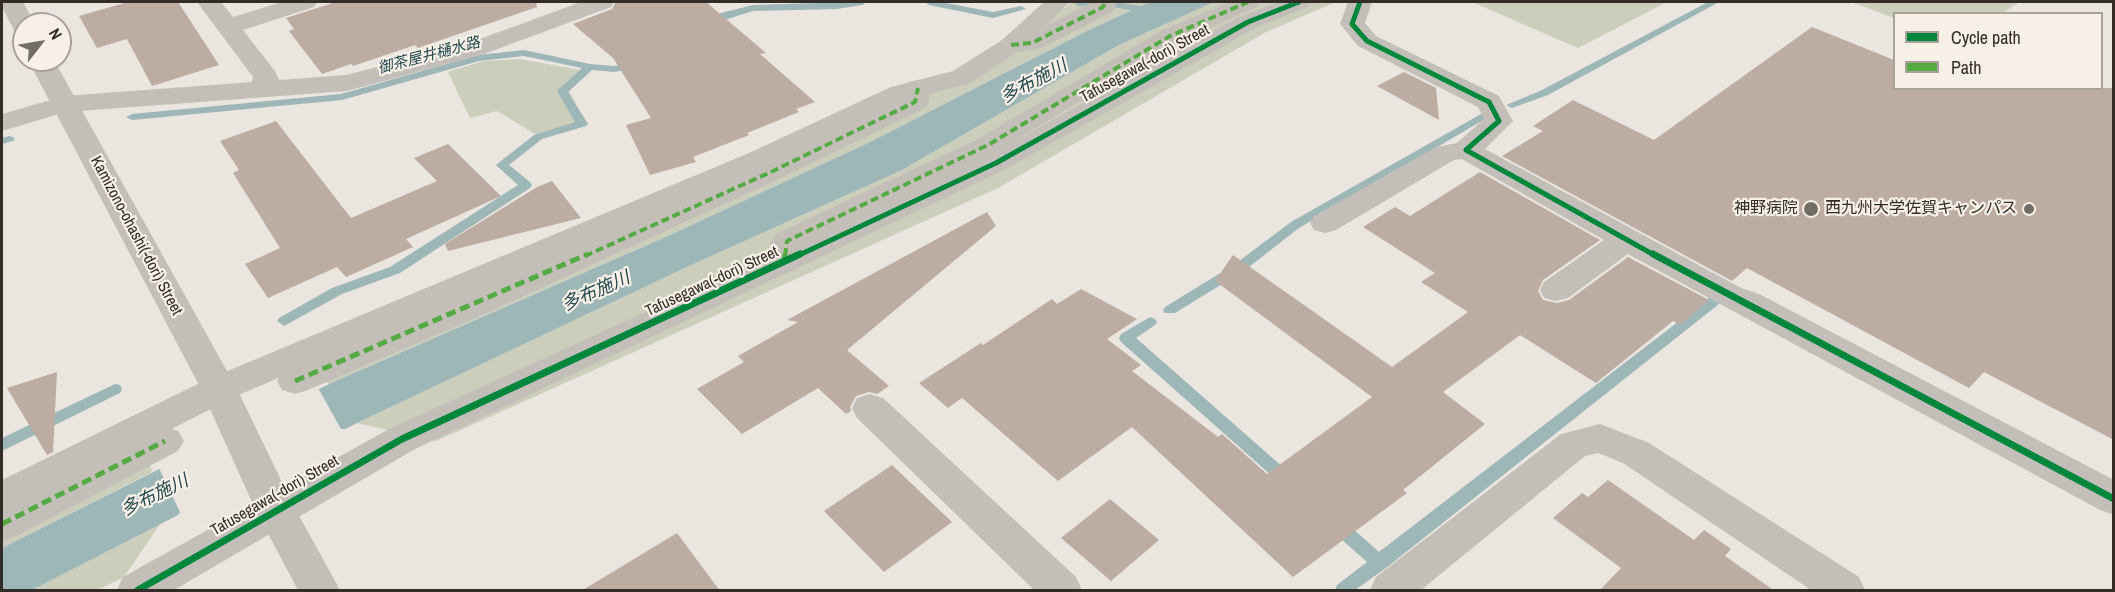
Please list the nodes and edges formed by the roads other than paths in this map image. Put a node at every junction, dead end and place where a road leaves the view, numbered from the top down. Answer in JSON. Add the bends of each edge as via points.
{"nodes":[{"id":1,"x":209,"y":2,"type":"edge"},
{"id":2,"x":305,"y":2,"type":"edge"},
{"id":3,"x":602,"y":2,"type":"edge"},
{"id":4,"x":1058,"y":2,"type":"edge"},
{"id":5,"x":1248,"y":2,"type":"edge"},
{"id":6,"x":1299,"y":2,"type":"edge"},
{"id":7,"x":1360,"y":2,"type":"edge"},
{"id":8,"x":1104,"y":4,"type":"edge"},
{"id":9,"x":228,"y":27,"type":"junction"},
{"id":10,"x":1011,"y":45,"type":"junction"},
{"id":11,"x":47,"y":72,"type":"edge"},
{"id":12,"x":918,"y":88,"type":"junction"},
{"id":13,"x":265,"y":89,"type":"junction"},
{"id":14,"x":64,"y":104,"type":"junction"},
{"id":15,"x":2,"y":123,"type":"edge"},
{"id":16,"x":1466,"y":150,"type":"junction"},
{"id":17,"x":1325,"y":223,"type":"dead end"},
{"id":18,"x":1627,"y":239,"type":"junction"},
{"id":19,"x":784,"y":263,"type":"junction"},
{"id":20,"x":1556,"y":290,"type":"dead end"},
{"id":21,"x":295,"y":381,"type":"dead end"},
{"id":22,"x":224,"y":400,"type":"junction"},
{"id":23,"x":870,"y":408,"type":"dead end"},
{"id":24,"x":165,"y":441,"type":"dead end"},
{"id":25,"x":2,"y":498,"type":"edge"},
{"id":26,"x":271,"y":499,"type":"junction"},
{"id":27,"x":2114,"y":500,"type":"edge"},
{"id":28,"x":2,"y":524,"type":"edge"},
{"id":29,"x":138,"y":591,"type":"edge"},
{"id":30,"x":319,"y":591,"type":"edge"},
{"id":31,"x":1061,"y":591,"type":"edge"},
{"id":32,"x":1391,"y":591,"type":"edge"},
{"id":33,"x":1844,"y":591,"type":"edge"}],
"edges":[{"from":1,"to":9,"type":"street"},
{"from":2,"to":9,"type":"street"},
{"from":3,"to":13,"type":"street","via":[[476,49],[356,80]]},
{"from":4,"to":10,"type":"street"},
{"from":5,"to":19,"type":"street","via":[[1170,36],[988,145],[787,241]]},
{"from":6,"to":19,"type":"street","name":"Tafusegawa(-dori) Street","via":[[1248,22],[996,163]]},
{"from":7,"to":16,"type":"street","via":[[1352,24],[1367,41],[1489,102],[1499,121]]},
{"from":8,"to":10,"type":"street","via":[[1032,43]]},
{"from":9,"to":13,"type":"street","via":[[266,77]]},
{"from":10,"to":12,"type":"street","via":[[963,77]]},
{"from":11,"to":14,"type":"street","name":"Kamizono-ohashi(-dori) Street"},
{"from":12,"to":21,"type":"street","via":[[915,102],[773,171]]},
{"from":12,"to":22,"type":"street"},
{"from":13,"to":14,"type":"street"},
{"from":14,"to":15,"type":"street"},
{"from":14,"to":22,"type":"street","name":"Kamizono-ohashi(-dori) Street"},
{"from":16,"to":17,"type":"street","via":[[1446,153]]},
{"from":16,"to":18,"type":"street"},
{"from":18,"to":20,"type":"street"},
{"from":18,"to":27,"type":"street"},
{"from":19,"to":26,"type":"street","name":"Tafusegawa(-dori) Street"},
{"from":22,"to":25,"type":"street"},
{"from":22,"to":26,"type":"street","name":"Kamizono-ohashi(-dori) Street"},
{"from":23,"to":31,"type":"street"},
{"from":24,"to":28,"type":"street"},
{"from":26,"to":29,"type":"street","name":"Tafusegawa(-dori) Street"},
{"from":26,"to":30,"type":"street","name":"Kamizono-ohashi(-dori) Street"},
{"from":32,"to":33,"type":"street","via":[[1574,444],[1600,438],[1636,453]]}]}
